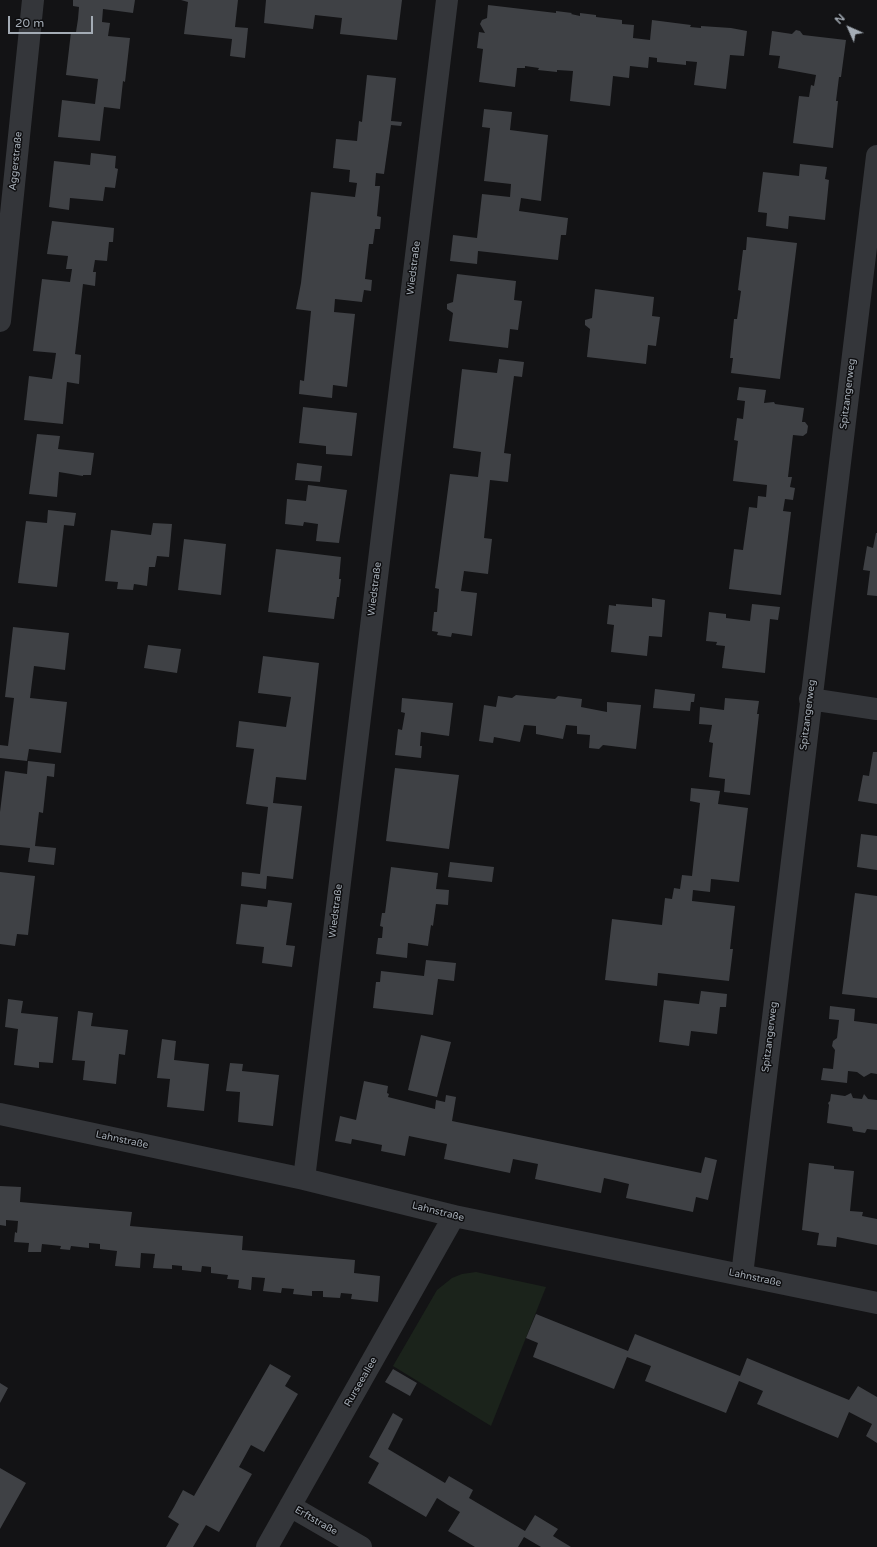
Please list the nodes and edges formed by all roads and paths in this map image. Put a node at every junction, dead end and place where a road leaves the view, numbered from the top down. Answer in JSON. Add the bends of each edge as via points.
{"nodes":[{"id":1,"x":33,"y":0,"type":"edge"},
{"id":2,"x":447,"y":0,"type":"edge"},
{"id":3,"x":877,"y":156,"type":"edge"},
{"id":4,"x":0,"y":321,"type":"edge"},
{"id":5,"x":810,"y":699,"type":"junction"},
{"id":6,"x":877,"y":709,"type":"edge"},
{"id":7,"x":0,"y":1114,"type":"edge"},
{"id":8,"x":304,"y":1179,"type":"junction"},
{"id":9,"x":454,"y":1216,"type":"junction"},
{"id":10,"x":742,"y":1275,"type":"junction"},
{"id":11,"x":877,"y":1303,"type":"edge"},
{"id":12,"x":290,"y":1506,"type":"junction"},
{"id":13,"x":267,"y":1547,"type":"edge"},
{"id":14,"x":361,"y":1547,"type":"edge"}],
"edges":[{"from":1,"to":4,"type":"street","name":"Aggerstraße"},
{"from":2,"to":8,"type":"street","name":"Wiedstraße"},
{"from":3,"to":5,"type":"street","name":"Spitzangerweg"},
{"from":5,"to":6,"type":"street"},
{"from":5,"to":10,"type":"street","name":"Spitzangerweg"},
{"from":7,"to":8,"type":"street","name":"Lahnstraße"},
{"from":8,"to":9,"type":"street","name":"Lahnstraße"},
{"from":9,"to":10,"type":"street","name":"Lahnstraße"},
{"from":9,"to":12,"type":"street","name":"Rurseeallee"},
{"from":10,"to":11,"type":"street","name":"Lahnstraße"},
{"from":12,"to":13,"type":"street","name":"Rurseeallee"},
{"from":12,"to":14,"type":"street","name":"Erftstraße"}]}
